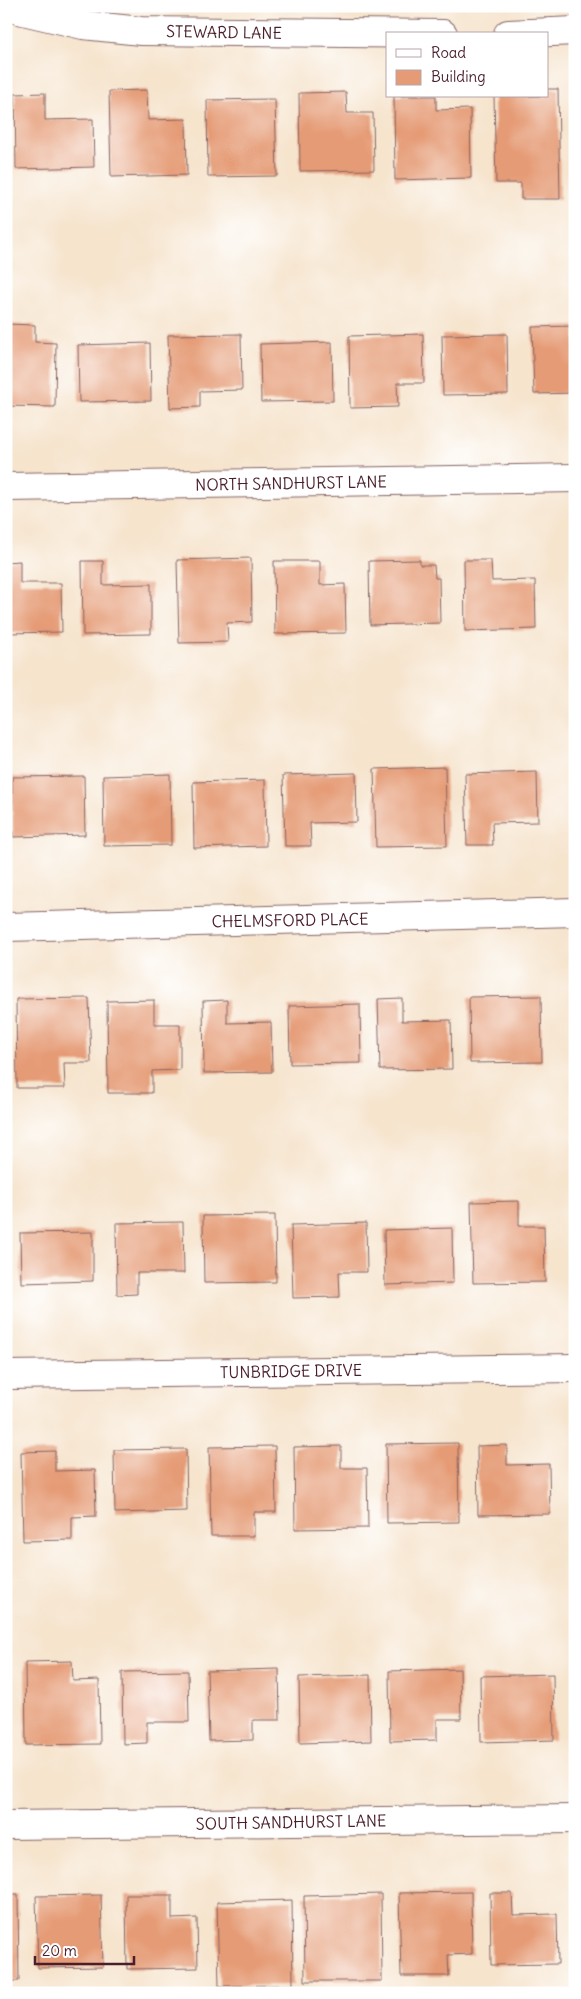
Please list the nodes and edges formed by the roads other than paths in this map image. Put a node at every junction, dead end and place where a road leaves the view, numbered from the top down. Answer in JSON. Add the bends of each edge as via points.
{"nodes":[{"id":1,"x":6,"y":7,"type":"edge"},
{"id":2,"x":575,"y":32,"type":"edge"},
{"id":3,"x":386,"y":33,"type":"edge"},
{"id":4,"x":548,"y":33,"type":"edge"},
{"id":5,"x":575,"y":478,"type":"edge"},
{"id":6,"x":6,"y":487,"type":"edge"},
{"id":7,"x":575,"y":912,"type":"edge"},
{"id":8,"x":6,"y":927,"type":"edge"},
{"id":9,"x":575,"y":1368,"type":"edge"},
{"id":10,"x":6,"y":1374,"type":"edge"},
{"id":11,"x":575,"y":1819,"type":"edge"},
{"id":12,"x":6,"y":1824,"type":"edge"}],
"edges":[{"from":1,"to":3,"type":"street","name":"STEWARD LANE","via":[[83,25],[141,31]]},
{"from":2,"to":4,"type":"street"},
{"from":5,"to":6,"type":"street","name":"NORTH SANDHURST LANE"},
{"from":7,"to":8,"type":"street","name":"CHELMSFORD PLACE"},
{"from":9,"to":10,"type":"street","name":"TUNBRIDGE DRIVE"},
{"from":11,"to":12,"type":"street","name":"SOUTH SANDHURST LANE"}]}
